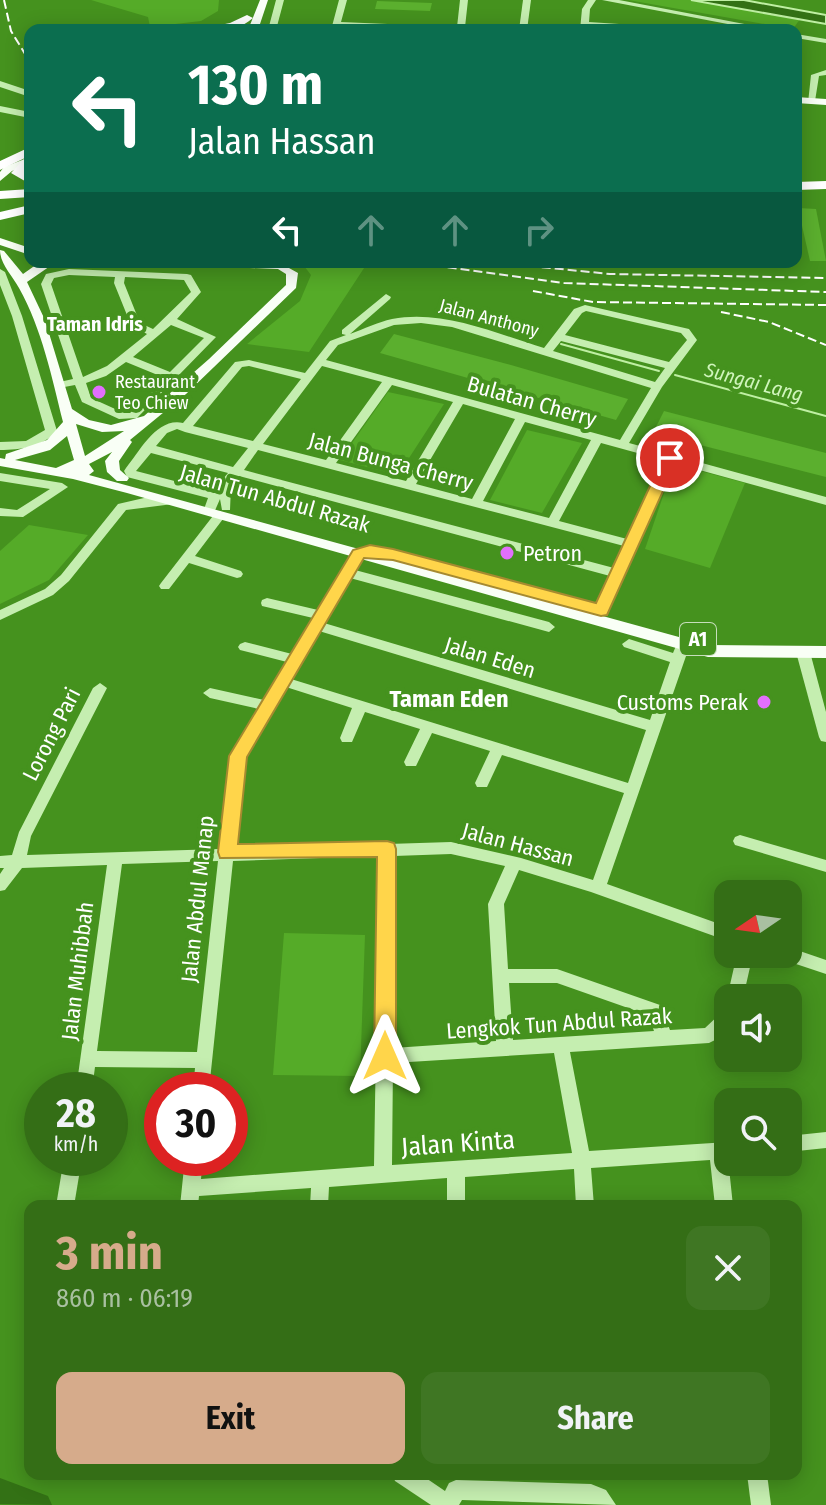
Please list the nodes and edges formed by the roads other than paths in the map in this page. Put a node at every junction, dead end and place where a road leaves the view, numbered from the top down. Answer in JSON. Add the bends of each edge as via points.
{"nodes":[{"id":1,"x":253,"y":0,"type":"edge"},
{"id":2,"x":280,"y":0,"type":"edge"},
{"id":3,"x":343,"y":0,"type":"edge"},
{"id":4,"x":464,"y":0,"type":"edge"},
{"id":5,"x":527,"y":0,"type":"edge"},
{"id":6,"x":592,"y":0,"type":"edge"},
{"id":7,"x":606,"y":0,"type":"edge"},
{"id":8,"x":245,"y":24,"type":"edge"},
{"id":9,"x":274,"y":24,"type":"edge"},
{"id":10,"x":336,"y":24,"type":"edge"},
{"id":11,"x":461,"y":24,"type":"edge"},
{"id":12,"x":524,"y":24,"type":"edge"},
{"id":13,"x":585,"y":24,"type":"edge"},
{"id":14,"x":709,"y":24,"type":"edge"},
{"id":15,"x":745,"y":24,"type":"edge"},
{"id":16,"x":802,"y":35,"type":"edge"},
{"id":17,"x":824,"y":39,"type":"edge"},
{"id":18,"x":826,"y":72,"type":"edge"},
{"id":19,"x":0,"y":84,"type":"edge"},
{"id":20,"x":24,"y":92,"type":"edge"},
{"id":21,"x":802,"y":100,"type":"edge"},
{"id":22,"x":811,"y":101,"type":"junction"},
{"id":23,"x":826,"y":102,"type":"edge"},
{"id":24,"x":0,"y":109,"type":"edge"},
{"id":25,"x":24,"y":114,"type":"edge"},
{"id":26,"x":24,"y":159,"type":"edge"},
{"id":27,"x":24,"y":160,"type":"edge"},
{"id":28,"x":0,"y":166,"type":"edge"},
{"id":29,"x":0,"y":181,"type":"edge"},
{"id":30,"x":24,"y":181,"type":"edge"},
{"id":31,"x":826,"y":188,"type":"edge"},
{"id":32,"x":802,"y":189,"type":"edge"},
{"id":33,"x":24,"y":196,"type":"edge"},
{"id":34,"x":0,"y":198,"type":"edge"},
{"id":35,"x":24,"y":210,"type":"edge"},
{"id":36,"x":0,"y":216,"type":"edge"},
{"id":37,"x":0,"y":241,"type":"edge"},
{"id":38,"x":24,"y":250,"type":"edge"},
{"id":39,"x":0,"y":253,"type":"edge"},
{"id":40,"x":41,"y":268,"type":"edge"},
{"id":41,"x":283,"y":268,"type":"edge"},
{"id":42,"x":0,"y":272,"type":"edge"},
{"id":43,"x":121,"y":273,"type":"junction"},
{"id":44,"x":23,"y":280,"type":"junction"},
{"id":45,"x":386,"y":297,"type":"dead end"},
{"id":46,"x":52,"y":301,"type":"junction"},
{"id":47,"x":33,"y":306,"type":"junction"},
{"id":48,"x":169,"y":320,"type":"junction"},
{"id":49,"x":153,"y":333,"type":"junction"},
{"id":50,"x":559,"y":337,"type":"junction"},
{"id":51,"x":334,"y":343,"type":"junction"},
{"id":52,"x":46,"y":347,"type":"junction"},
{"id":53,"x":27,"y":351,"type":"junction"},
{"id":54,"x":547,"y":352,"type":"junction"},
{"id":55,"x":124,"y":357,"type":"junction"},
{"id":56,"x":321,"y":362,"type":"junction"},
{"id":57,"x":671,"y":366,"type":"junction"},
{"id":58,"x":173,"y":377,"type":"junction"},
{"id":59,"x":308,"y":377,"type":"junction"},
{"id":60,"x":77,"y":380,"type":"junction"},
{"id":61,"x":389,"y":381,"type":"junction"},
{"id":62,"x":59,"y":385,"type":"junction"},
{"id":63,"x":657,"y":386,"type":"junction"},
{"id":64,"x":459,"y":401,"type":"junction"},
{"id":65,"x":68,"y":417,"type":"junction"},
{"id":66,"x":521,"y":418,"type":"junction"},
{"id":67,"x":139,"y":419,"type":"junction"},
{"id":68,"x":185,"y":428,"type":"junction"},
{"id":69,"x":131,"y":435,"type":"junction"},
{"id":70,"x":597,"y":440,"type":"junction"},
{"id":71,"x":0,"y":446,"type":"edge"},
{"id":72,"x":256,"y":446,"type":"junction"},
{"id":73,"x":622,"y":446,"type":"junction"},
{"id":74,"x":148,"y":448,"type":"junction"},
{"id":75,"x":4,"y":458,"type":"edge"},
{"id":76,"x":670,"y":458,"type":"junction"},
{"id":77,"x":329,"y":465,"type":"junction"},
{"id":78,"x":81,"y":467,"type":"junction"},
{"id":79,"x":52,"y":470,"type":"junction"},
{"id":80,"x":236,"y":472,"type":"junction"},
{"id":81,"x":0,"y":477,"type":"edge"},
{"id":82,"x":121,"y":483,"type":"junction"},
{"id":83,"x":409,"y":486,"type":"junction"},
{"id":84,"x":169,"y":501,"type":"junction"},
{"id":85,"x":826,"y":501,"type":"edge"},
{"id":86,"x":476,"y":503,"type":"junction"},
{"id":87,"x":122,"y":507,"type":"junction"},
{"id":88,"x":216,"y":507,"type":"junction"},
{"id":89,"x":0,"y":512,"type":"edge"},
{"id":90,"x":552,"y":523,"type":"junction"},
{"id":91,"x":305,"y":530,"type":"junction"},
{"id":92,"x":631,"y":544,"type":"junction"},
{"id":93,"x":358,"y":554,"type":"junction"},
{"id":94,"x":393,"y":554,"type":"junction"},
{"id":95,"x":187,"y":558,"type":"junction"},
{"id":96,"x":348,"y":573,"type":"junction"},
{"id":97,"x":237,"y":574,"type":"dead end"},
{"id":98,"x":618,"y":574,"type":"junction"},
{"id":99,"x":165,"y":586,"type":"dead end"},
{"id":100,"x":267,"y":603,"type":"dead end"},
{"id":101,"x":601,"y":610,"type":"junction"},
{"id":102,"x":0,"y":615,"type":"edge"},
{"id":103,"x":318,"y":620,"type":"junction"},
{"id":104,"x":549,"y":627,"type":"dead end"},
{"id":105,"x":737,"y":642,"type":"junction"},
{"id":106,"x":826,"y":642,"type":"edge"},
{"id":107,"x":629,"y":644,"type":"dead end"},
{"id":108,"x":245,"y":647,"type":"dead end"},
{"id":109,"x":680,"y":652,"type":"junction"},
{"id":110,"x":803,"y":652,"type":"junction"},
{"id":111,"x":826,"y":652,"type":"edge"},
{"id":112,"x":294,"y":659,"type":"junction"},
{"id":113,"x":281,"y":681,"type":"junction"},
{"id":114,"x":100,"y":688,"type":"dead end"},
{"id":115,"x":210,"y":693,"type":"dead end"},
{"id":116,"x":361,"y":704,"type":"junction"},
{"id":117,"x":266,"y":706,"type":"junction"},
{"id":118,"x":429,"y":726,"type":"junction"},
{"id":119,"x":654,"y":727,"type":"junction"},
{"id":120,"x":826,"y":737,"type":"edge"},
{"id":121,"x":347,"y":738,"type":"dead end"},
{"id":122,"x":498,"y":748,"type":"junction"},
{"id":123,"x":411,"y":762,"type":"dead end"},
{"id":124,"x":482,"y":783,"type":"dead end"},
{"id":125,"x":630,"y":789,"type":"junction"},
{"id":126,"x":740,"y":841,"type":"dead end"},
{"id":127,"x":387,"y":849,"type":"junction"},
{"id":128,"x":227,"y":852,"type":"junction"},
{"id":129,"x":115,"y":858,"type":"junction"},
{"id":130,"x":0,"y":862,"type":"edge"},
{"id":131,"x":18,"y":862,"type":"junction"},
{"id":132,"x":514,"y":863,"type":"junction"},
{"id":133,"x":826,"y":866,"type":"edge"},
{"id":134,"x":0,"y":885,"type":"edge"},
{"id":135,"x":598,"y":888,"type":"junction"},
{"id":136,"x":714,"y":929,"type":"edge"},
{"id":137,"x":802,"y":959,"type":"edge"},
{"id":138,"x":826,"y":967,"type":"edge"},
{"id":139,"x":499,"y":976,"type":"junction"},
{"id":140,"x":714,"y":1030,"type":"edge"},
{"id":141,"x":665,"y":1039,"type":"junction"},
{"id":142,"x":561,"y":1045,"type":"junction"},
{"id":143,"x":505,"y":1049,"type":"junction"},
{"id":144,"x":385,"y":1056,"type":"junction"},
{"id":145,"x":90,"y":1059,"type":"junction"},
{"id":146,"x":205,"y":1060,"type":"junction"},
{"id":147,"x":87,"y":1072,"type":"edge"},
{"id":148,"x":203,"y":1072,"type":"edge"},
{"id":149,"x":826,"y":1140,"type":"edge"},
{"id":150,"x":802,"y":1143,"type":"edge"},
{"id":151,"x":714,"y":1151,"type":"edge"},
{"id":152,"x":582,"y":1160,"type":"junction"},
{"id":153,"x":456,"y":1169,"type":"junction"},
{"id":154,"x":383,"y":1174,"type":"junction"},
{"id":155,"x":70,"y":1176,"type":"edge"},
{"id":156,"x":192,"y":1176,"type":"edge"},
{"id":157,"x":723,"y":1176,"type":"edge"},
{"id":158,"x":320,"y":1179,"type":"junction"},
{"id":159,"x":190,"y":1197,"type":"edge"},
{"id":160,"x":66,"y":1200,"type":"edge"},
{"id":161,"x":319,"y":1200,"type":"edge"},
{"id":162,"x":456,"y":1200,"type":"edge"},
{"id":163,"x":585,"y":1200,"type":"edge"},
{"id":164,"x":724,"y":1200,"type":"edge"},
{"id":165,"x":418,"y":1480,"type":"edge"},
{"id":166,"x":758,"y":1480,"type":"edge"},
{"id":167,"x":453,"y":1493,"type":"edge"},
{"id":168,"x":606,"y":1505,"type":"edge"},
{"id":169,"x":761,"y":1505,"type":"edge"}],
"edges":[{"from":1,"to":8,"type":"main road"},
{"from":2,"to":9,"type":"street"},
{"from":3,"to":10,"type":"street"},
{"from":4,"to":11,"type":"street"},
{"from":5,"to":12,"type":"street"},
{"from":6,"to":13,"type":"street"},
{"from":6,"to":14,"type":"street"},
{"from":7,"to":15,"type":"street"},
{"from":16,"to":17,"type":"street"},
{"from":18,"to":22,"type":"street","via":[[815,75]]},
{"from":19,"to":20,"type":"street"},
{"from":21,"to":22,"type":"main road"},
{"from":22,"to":23,"type":"main road"},
{"from":24,"to":25,"type":"street"},
{"from":26,"to":28,"type":"highway"},
{"from":27,"to":29,"type":"main road"},
{"from":29,"to":30,"type":"highway"},
{"from":31,"to":32,"type":"highway"},
{"from":33,"to":34,"type":"highway"},
{"from":35,"to":36,"type":"highway"},
{"from":37,"to":38,"type":"main road"},
{"from":39,"to":44,"type":"main road"},
{"from":40,"to":44,"type":"main road"},
{"from":41,"to":67,"type":"main road","via":[[292,273],[292,286]]},
{"from":42,"to":53,"type":"street"},
{"from":43,"to":46,"type":"street","via":[[53,275],[46,282]]},
{"from":43,"to":48,"type":"street","via":[[191,279],[195,295]]},
{"from":43,"to":49,"type":"street","via":[[119,282],[136,325]]},
{"from":44,"to":47,"type":"main road"},
{"from":45,"to":51,"type":"street"},
{"from":46,"to":47,"type":"street"},
{"from":46,"to":60,"type":"street"},
{"from":47,"to":52,"type":"main road"},
{"from":48,"to":49,"type":"street"},
{"from":48,"to":58,"type":"street","via":[[211,337]]},
{"from":49,"to":55,"type":"street"},
{"from":50,"to":54,"type":"street"},
{"from":50,"to":57,"type":"street"},
{"from":50,"to":57,"type":"street","via":[[585,308],[685,331],[692,340]]},
{"from":51,"to":54,"type":"street","name":"Jalan Anthony","via":[[379,324],[421,320]]},
{"from":51,"to":56,"type":"street"},
{"from":52,"to":53,"type":"street"},
{"from":52,"to":62,"type":"main road"},
{"from":53,"to":71,"type":"street","via":[[51,431],[34,442]]},
{"from":54,"to":63,"type":"street","name":"Jalan Anthony"},
{"from":55,"to":58,"type":"street"},
{"from":55,"to":60,"type":"street","via":[[102,374]]},
{"from":56,"to":59,"type":"street"},
{"from":56,"to":61,"type":"street","name":"Bulatan Cherry"},
{"from":57,"to":63,"type":"street"},
{"from":58,"to":67,"type":"street"},
{"from":59,"to":68,"type":"street","via":[[239,364]]},
{"from":59,"to":72,"type":"street"},
{"from":60,"to":62,"type":"street"},
{"from":60,"to":67,"type":"street","via":[[88,402]]},
{"from":61,"to":64,"type":"street","name":"Bulatan Cherry"},
{"from":61,"to":77,"type":"street"},
{"from":62,"to":65,"type":"main road"},
{"from":63,"to":73,"type":"street"},
{"from":64,"to":66,"type":"street","name":"Bulatan Cherry"},
{"from":64,"to":83,"type":"street"},
{"from":65,"to":67,"type":"main road","via":[[104,430]]},
{"from":65,"to":75,"type":"main road","via":[[62,438],[55,443]]},
{"from":65,"to":78,"type":"main road"},
{"from":66,"to":70,"type":"street","name":"Bulatan Cherry"},
{"from":66,"to":86,"type":"street"},
{"from":67,"to":69,"type":"main road"},
{"from":68,"to":72,"type":"street","name":"Jalan Bunga Cherry"},
{"from":68,"to":74,"type":"street","via":[[166,428]]},
{"from":69,"to":78,"type":"main road"},
{"from":69,"to":82,"type":"main road","via":[[112,461]]},
{"from":70,"to":73,"type":"street","name":"Bulatan Cherry"},
{"from":70,"to":90,"type":"street"},
{"from":72,"to":77,"type":"street","name":"Jalan Bunga Cherry"},
{"from":72,"to":80,"type":"street"},
{"from":73,"to":76,"type":"street","name":"Bulatan Cherry"},
{"from":74,"to":80,"type":"street"},
{"from":74,"to":88,"type":"street","via":[[130,473]]},
{"from":75,"to":78,"type":"main road","name":"Jalan Tun Abdul Razak"},
{"from":75,"to":79,"type":"main road","name":"Jalan Tun Abdul Razak","number":"A1"},
{"from":76,"to":85,"type":"street","name":"Bulatan Cherry"},
{"from":76,"to":92,"type":"street"},
{"from":77,"to":83,"type":"street","name":"Jalan Bunga Cherry"},
{"from":78,"to":79,"type":"main road"},
{"from":78,"to":82,"type":"main road","name":"Jalan Tun Abdul Razak"},
{"from":79,"to":82,"type":"main road","name":"Jalan Tun Abdul Razak","number":"A1"},
{"from":80,"to":88,"type":"street"},
{"from":80,"to":98,"type":"street"},
{"from":81,"to":89,"type":"street","via":[[62,487],[19,514]]},
{"from":82,"to":84,"type":"main road","name":"Jalan Tun Abdul Razak","number":"A1"},
{"from":82,"to":87,"type":"street"},
{"from":82,"to":88,"type":"main road","name":"Jalan Tun Abdul Razak","number":"A1"},
{"from":83,"to":86,"type":"street","name":"Jalan Bunga Cherry"},
{"from":84,"to":87,"type":"street"},
{"from":84,"to":88,"type":"main road","name":"Jalan Tun Abdul Razak","number":"A1"},
{"from":86,"to":90,"type":"street","name":"Jalan Bunga Cherry"},
{"from":87,"to":102,"type":"street","via":[[65,578],[49,592]]},
{"from":88,"to":91,"type":"main road","name":"Jalan Tun Abdul Razak","number":"A1"},
{"from":88,"to":93,"type":"main road","name":"Jalan Tun Abdul Razak","number":"A1"},
{"from":88,"to":95,"type":"street"},
{"from":90,"to":92,"type":"street","name":"Jalan Bunga Cherry"},
{"from":91,"to":93,"type":"main road","via":[[349,544]]},
{"from":91,"to":94,"type":"main road","name":"Jalan Tun Abdul Razak","number":"A1"},
{"from":92,"to":98,"type":"street"},
{"from":93,"to":94,"type":"main road"},
{"from":93,"to":96,"type":"street","name":"Jalan Abdul Manap"},
{"from":93,"to":109,"type":"main road","name":"Jalan Tun Abdul Razak","number":"A1"},
{"from":94,"to":101,"type":"main road","name":"Jalan Tun Abdul Razak","number":"A1"},
{"from":95,"to":97,"type":"street"},
{"from":95,"to":99,"type":"street"},
{"from":96,"to":103,"type":"street","name":"Jalan Abdul Manap"},
{"from":96,"to":104,"type":"street"},
{"from":98,"to":101,"type":"street"},
{"from":100,"to":103,"type":"street","name":"Jalan Eden"},
{"from":101,"to":105,"type":"main road","name":"Jalan Tun Abdul Razak","number":"A1","via":[[701,640]]},
{"from":103,"to":112,"type":"street","name":"Jalan Abdul Manap"},
{"from":103,"to":119,"type":"street","name":"Jalan Eden"},
{"from":105,"to":106,"type":"main road","name":"Jalan Tun Abdul Razak","number":"A1"},
{"from":105,"to":110,"type":"main road","via":[[787,645]]},
{"from":106,"to":110,"type":"main road"},
{"from":107,"to":109,"type":"street"},
{"from":108,"to":112,"type":"street"},
{"from":109,"to":110,"type":"main road","name":"Jalan Tun Abdul Razak","number":"A1"},
{"from":109,"to":119,"type":"street"},
{"from":110,"to":111,"type":"main road","name":"Jalan Tun Abdul Razak","number":"A1"},
{"from":110,"to":120,"type":"street"},
{"from":112,"to":113,"type":"street","name":"Jalan Abdul Manap"},
{"from":113,"to":116,"type":"street"},
{"from":113,"to":117,"type":"street","name":"Jalan Abdul Manap"},
{"from":114,"to":131,"type":"street","name":"Lorong Pari","via":[[24,836]]},
{"from":115,"to":117,"type":"street"},
{"from":116,"to":118,"type":"street"},
{"from":116,"to":121,"type":"street"},
{"from":117,"to":128,"type":"street","name":"Jalan Abdul Manap","via":[[238,756]]},
{"from":118,"to":122,"type":"street"},
{"from":118,"to":123,"type":"street"},
{"from":119,"to":125,"type":"street"},
{"from":122,"to":124,"type":"street"},
{"from":122,"to":125,"type":"street"},
{"from":125,"to":135,"type":"street"},
{"from":126,"to":133,"type":"street"},
{"from":127,"to":128,"type":"street","name":"Jalan Hassan"},
{"from":127,"to":132,"type":"street","name":"Jalan Hassan","via":[[451,848]]},
{"from":127,"to":144,"type":"street"},
{"from":128,"to":129,"type":"street","name":"Jalan Hassan"},
{"from":128,"to":146,"type":"street","name":"Jalan Abdul Manap"},
{"from":129,"to":131,"type":"street","name":"Jalan Hassan"},
{"from":129,"to":145,"type":"street","name":"Jalan Muhibbah"},
{"from":130,"to":131,"type":"street","name":"Jalan Hassan"},
{"from":131,"to":134,"type":"street","name":"Lorong Pari"},
{"from":132,"to":135,"type":"street","name":"Jalan Hassan"},
{"from":132,"to":139,"type":"street","via":[[496,904]]},
{"from":135,"to":136,"type":"street","name":"Jalan Hassan"},
{"from":137,"to":138,"type":"street"},
{"from":139,"to":141,"type":"street","via":[[557,976],[654,1010]]},
{"from":139,"to":143,"type":"street"},
{"from":140,"to":141,"type":"street","name":"Lengkok Tun Abdul Razak"},
{"from":141,"to":142,"type":"street","name":"Lengkok Tun Abdul Razak"},
{"from":142,"to":143,"type":"street","name":"Lengkok Tun Abdul Razak"},
{"from":142,"to":152,"type":"street"},
{"from":143,"to":144,"type":"street","name":"Lengkok Tun Abdul Razak"},
{"from":144,"to":154,"type":"street"},
{"from":145,"to":146,"type":"street"},
{"from":145,"to":147,"type":"street","name":"Jalan Muhibbah"},
{"from":146,"to":148,"type":"street","name":"Jalan Abdul Manap"},
{"from":149,"to":150,"type":"street"},
{"from":151,"to":152,"type":"street","name":"Jalan Kinta"},
{"from":152,"to":153,"type":"street","name":"Jalan Kinta"},
{"from":152,"to":163,"type":"street"},
{"from":153,"to":154,"type":"street","name":"Jalan Kinta"},
{"from":153,"to":162,"type":"street"},
{"from":154,"to":158,"type":"street","name":"Jalan Kinta"},
{"from":155,"to":160,"type":"street"},
{"from":156,"to":159,"type":"street"},
{"from":157,"to":164,"type":"street"},
{"from":158,"to":159,"type":"street","name":"Jalan Kinta"},
{"from":158,"to":161,"type":"street"},
{"from":165,"to":167,"type":"street"},
{"from":166,"to":169,"type":"street"},
{"from":167,"to":168,"type":"street","via":[[591,1494]]}]}
